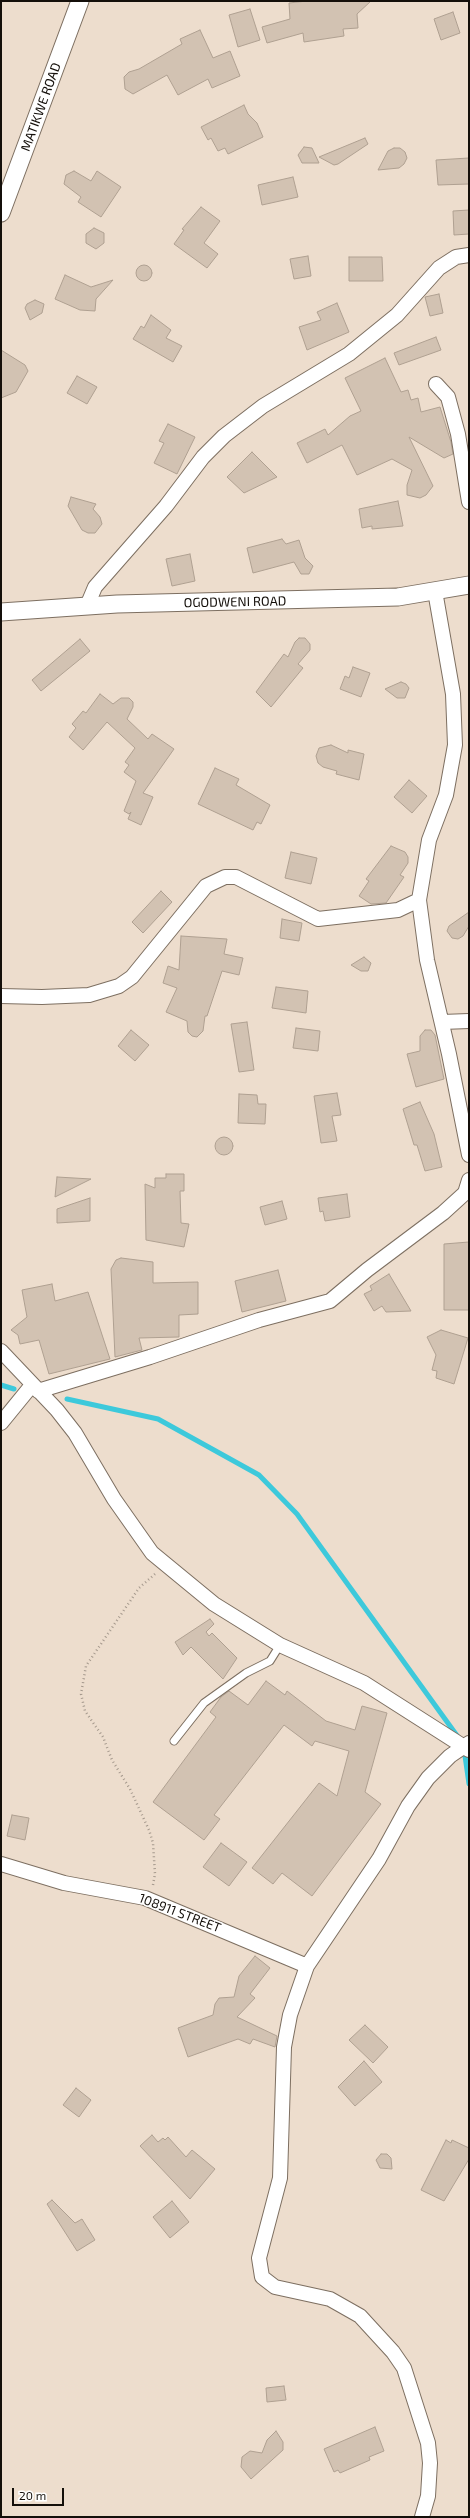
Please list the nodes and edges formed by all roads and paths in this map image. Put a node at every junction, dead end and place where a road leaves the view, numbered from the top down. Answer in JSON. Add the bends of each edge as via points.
{"nodes":[{"id":1,"x":80,"y":1,"type":"edge"},
{"id":2,"x":1,"y":213,"type":"edge"},
{"id":3,"x":469,"y":255,"type":"edge"},
{"id":4,"x":436,"y":384,"type":"dead end"},
{"id":5,"x":469,"y":502,"type":"edge"},
{"id":6,"x":469,"y":586,"type":"edge"},
{"id":7,"x":434,"y":591,"type":"junction"},
{"id":8,"x":87,"y":606,"type":"junction"},
{"id":9,"x":1,"y":612,"type":"edge"},
{"id":10,"x":419,"y":900,"type":"junction"},
{"id":11,"x":1,"y":996,"type":"edge"},
{"id":12,"x":469,"y":1021,"type":"edge"},
{"id":13,"x":442,"y":1022,"type":"junction"},
{"id":14,"x":469,"y":1154,"type":"edge"},
{"id":15,"x":469,"y":1180,"type":"edge"},
{"id":16,"x":1,"y":1351,"type":"edge"},
{"id":17,"x":35,"y":1388,"type":"junction"},
{"id":18,"x":1,"y":1423,"type":"edge"},
{"id":19,"x":166,"y":1564,"type":"junction"},
{"id":20,"x":280,"y":1644,"type":"junction"},
{"id":21,"x":174,"y":1741,"type":"dead end"},
{"id":22,"x":467,"y":1746,"type":"edge"},
{"id":23,"x":1,"y":1864,"type":"edge"},
{"id":24,"x":150,"y":1900,"type":"junction"},
{"id":25,"x":307,"y":1966,"type":"junction"},
{"id":26,"x":422,"y":2517,"type":"edge"}],
"edges":[{"from":1,"to":2,"type":"street","name":"MATIKWE ROAD"},
{"from":3,"to":8,"type":"street","via":[[456,257],[439,268],[397,315],[348,354],[262,406],[224,436],[202,457],[166,506],[95,587]]},
{"from":4,"to":5,"type":"street","via":[[448,397],[458,434]]},
{"from":6,"to":7,"type":"street","name":"OGODWENI ROAD"},
{"from":7,"to":8,"type":"street","name":"OGODWENI ROAD","via":[[398,597]]},
{"from":7,"to":10,"type":"street","via":[[453,694],[456,746],[446,795],[429,840]]},
{"from":8,"to":9,"type":"street","name":"OGODWENI ROAD"},
{"from":10,"to":11,"type":"street","via":[[398,910],[318,919],[236,877],[224,877],[206,886],[132,976],[119,986],[89,995]]},
{"from":10,"to":13,"type":"street","via":[[427,960]]},
{"from":12,"to":13,"type":"street"},
{"from":13,"to":14,"type":"street"},
{"from":15,"to":17,"type":"street","via":[[464,1193],[444,1213],[330,1301],[259,1320],[150,1357]]},
{"from":16,"to":17,"type":"street"},
{"from":17,"to":18,"type":"street"},
{"from":17,"to":19,"type":"street","via":[[75,1433],[114,1499],[152,1553]]},
{"from":19,"to":20,"type":"street","via":[[214,1604]]},
{"from":19,"to":24,"type":"path","via":[[139,1588],[86,1666],[81,1694],[85,1711],[103,1737],[149,1830],[153,1842],[155,1874]]},
{"from":20,"to":21,"type":"lane","via":[[270,1661],[246,1673],[204,1704]]},
{"from":20,"to":22,"type":"street","via":[[364,1683]]},
{"from":22,"to":25,"type":"street","via":[[450,1756],[428,1778],[408,1806],[379,1859]]},
{"from":23,"to":24,"type":"street","name":"108911 STREET","via":[[64,1883]]},
{"from":24,"to":25,"type":"street","name":"108911 STREET"},
{"from":25,"to":26,"type":"street","via":[[290,2015],[284,2047],[280,2178],[259,2258],[259,2268],[262,2278],[275,2287],[330,2299],[348,2307],[374,2331],[404,2368],[428,2443],[428,2496]]}]}
